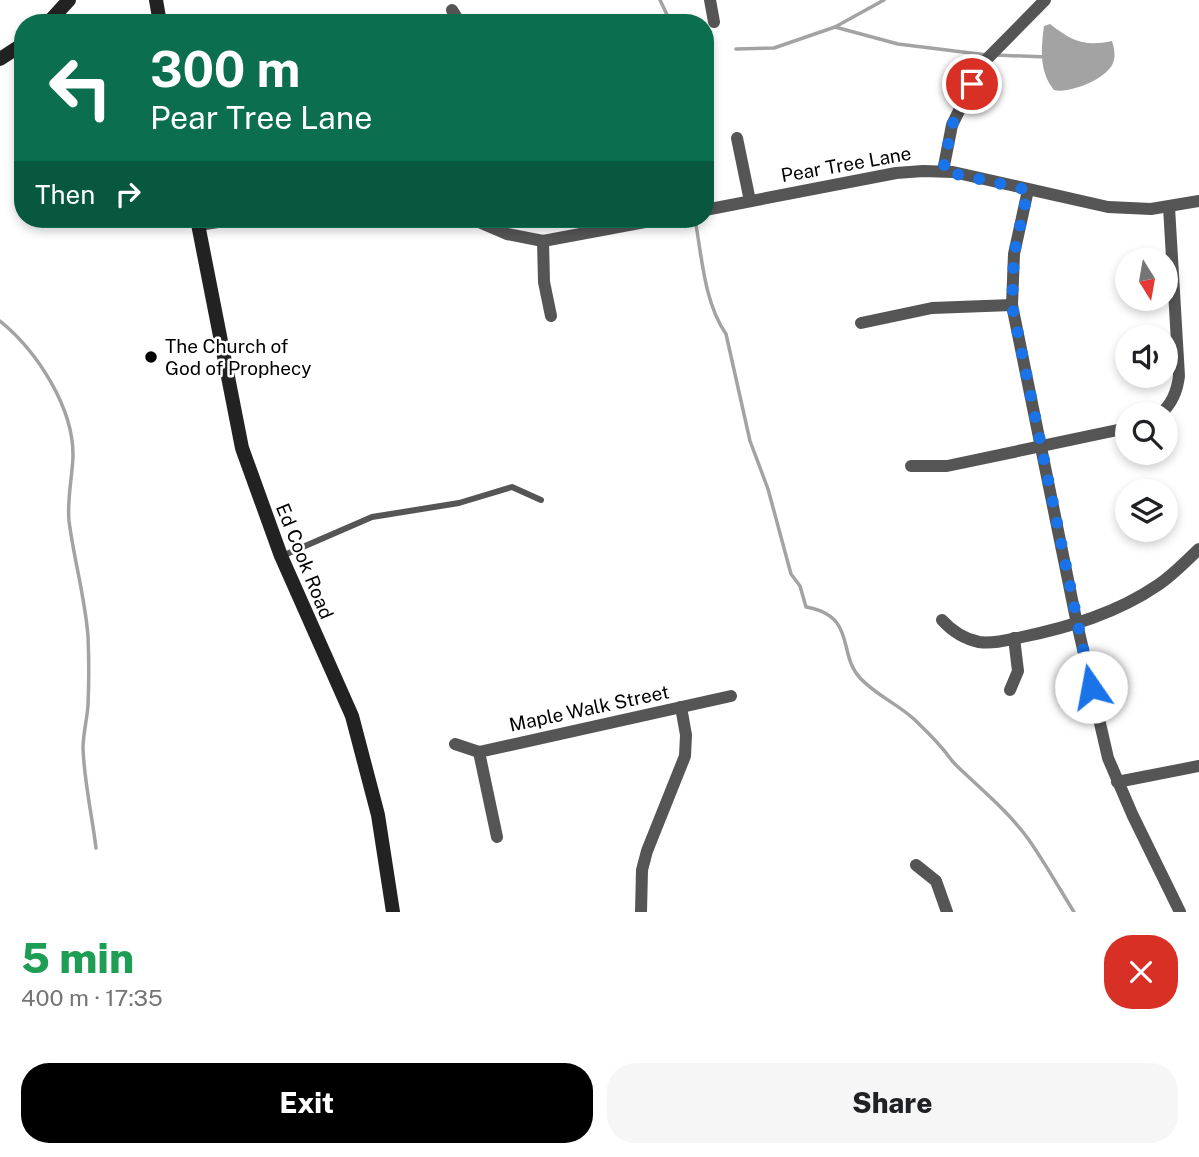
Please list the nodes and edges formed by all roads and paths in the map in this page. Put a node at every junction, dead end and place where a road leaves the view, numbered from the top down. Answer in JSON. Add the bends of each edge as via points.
{"nodes":[{"id":1,"x":69,"y":0,"type":"edge"},
{"id":2,"x":1045,"y":0,"type":"edge"},
{"id":3,"x":452,"y":10,"type":"dead end"},
{"id":4,"x":56,"y":14,"type":"edge"},
{"id":5,"x":454,"y":14,"type":"edge"},
{"id":6,"x":737,"y":138,"type":"dead end"},
{"id":7,"x":943,"y":171,"type":"junction"},
{"id":8,"x":1028,"y":190,"type":"junction"},
{"id":9,"x":750,"y":201,"type":"junction"},
{"id":10,"x":1199,"y":201,"type":"edge"},
{"id":11,"x":1169,"y":207,"type":"junction"},
{"id":12,"x":714,"y":208,"type":"edge"},
{"id":13,"x":199,"y":228,"type":"edge"},
{"id":14,"x":493,"y":228,"type":"edge"},
{"id":15,"x":613,"y":228,"type":"edge"},
{"id":16,"x":543,"y":241,"type":"junction"},
{"id":17,"x":1012,"y":305,"type":"junction"},
{"id":18,"x":551,"y":316,"type":"dead end"},
{"id":19,"x":861,"y":323,"type":"dead end"},
{"id":20,"x":1171,"y":402,"type":"edge"},
{"id":21,"x":1115,"y":431,"type":"edge"},
{"id":22,"x":1041,"y":446,"type":"junction"},
{"id":23,"x":911,"y":467,"type":"dead end"},
{"id":24,"x":541,"y":500,"type":"dead end"},
{"id":25,"x":1199,"y":549,"type":"edge"},
{"id":26,"x":281,"y":556,"type":"junction"},
{"id":27,"x":942,"y":620,"type":"dead end"},
{"id":28,"x":1077,"y":623,"type":"junction"},
{"id":29,"x":1014,"y":638,"type":"junction"},
{"id":30,"x":1010,"y":690,"type":"dead end"},
{"id":31,"x":732,"y":696,"type":"dead end"},
{"id":32,"x":681,"y":707,"type":"junction"},
{"id":33,"x":455,"y":744,"type":"dead end"},
{"id":34,"x":479,"y":751,"type":"junction"},
{"id":35,"x":1199,"y":766,"type":"edge"},
{"id":36,"x":1117,"y":782,"type":"junction"},
{"id":37,"x":497,"y":837,"type":"dead end"},
{"id":38,"x":916,"y":865,"type":"dead end"},
{"id":39,"x":393,"y":912,"type":"edge"},
{"id":40,"x":641,"y":912,"type":"edge"},
{"id":41,"x":947,"y":912,"type":"edge"},
{"id":42,"x":1180,"y":912,"type":"edge"}],
"edges":[{"from":1,"to":4,"type":"street"},
{"from":2,"to":7,"type":"street","via":[[982,64],[952,125]]},
{"from":3,"to":5,"type":"street"},
{"from":6,"to":9,"type":"street"},
{"from":7,"to":8,"type":"street","name":"Pear Tree Lane"},
{"from":7,"to":9,"type":"street","name":"Pear Tree Lane","via":[[896,173]]},
{"from":8,"to":11,"type":"street","name":"Pear Tree Lane","via":[[1108,207]]},
{"from":8,"to":17,"type":"street","via":[[1014,254]]},
{"from":9,"to":12,"type":"street","name":"Pear Tree Lane"},
{"from":10,"to":11,"type":"street","name":"Pear Tree Lane"},
{"from":11,"to":20,"type":"street","via":[[1179,376]]},
{"from":13,"to":26,"type":"street","name":"Ed Cook Road","via":[[242,448]]},
{"from":14,"to":16,"type":"street"},
{"from":15,"to":16,"type":"street"},
{"from":16,"to":18,"type":"street"},
{"from":17,"to":19,"type":"street","via":[[932,308]]},
{"from":17,"to":22,"type":"street"},
{"from":21,"to":22,"type":"street"},
{"from":22,"to":23,"type":"street","via":[[947,466]]},
{"from":22,"to":28,"type":"street"},
{"from":24,"to":26,"type":"lane","via":[[512,487],[459,503],[372,517]]},
{"from":25,"to":28,"type":"street","via":[[1159,584],[1119,607]]},
{"from":26,"to":39,"type":"street","name":"Ed Cook Road","via":[[352,716],[378,815]]},
{"from":27,"to":29,"type":"street","via":[[950,630],[977,641]]},
{"from":28,"to":29,"type":"street"},
{"from":28,"to":36,"type":"street"},
{"from":29,"to":30,"type":"street","via":[[1018,671]]},
{"from":31,"to":32,"type":"street","name":"Maple Walk Street"},
{"from":32,"to":34,"type":"street","name":"Maple Walk Street"},
{"from":32,"to":40,"type":"street","via":[[685,756],[647,851]]},
{"from":33,"to":34,"type":"street","name":"Maple Walk Street"},
{"from":34,"to":37,"type":"street"},
{"from":35,"to":36,"type":"street"},
{"from":36,"to":42,"type":"street"},
{"from":38,"to":41,"type":"street","via":[[936,881]]}]}
